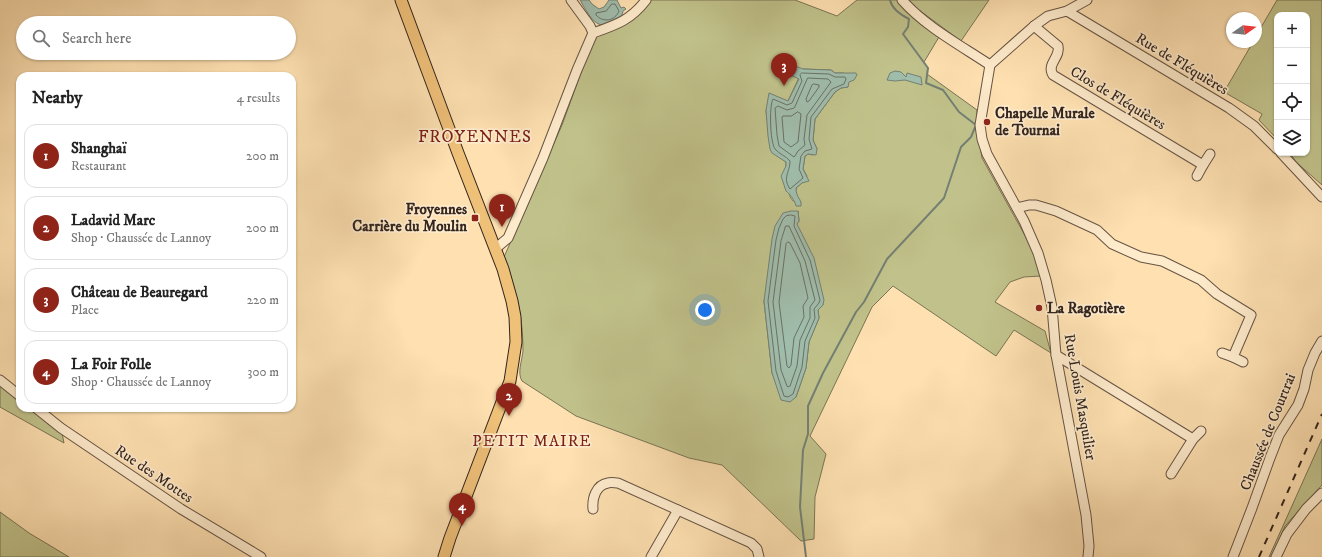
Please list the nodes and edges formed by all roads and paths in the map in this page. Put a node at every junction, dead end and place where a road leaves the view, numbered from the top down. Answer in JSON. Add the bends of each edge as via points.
{"nodes":[{"id":1,"x":401,"y":0,"type":"edge"},
{"id":2,"x":571,"y":0,"type":"edge"},
{"id":3,"x":646,"y":0,"type":"edge"},
{"id":4,"x":902,"y":0,"type":"edge"},
{"id":5,"x":1087,"y":0,"type":"edge"},
{"id":6,"x":1067,"y":11,"type":"junction"},
{"id":7,"x":1034,"y":26,"type":"junction"},
{"id":8,"x":593,"y":33,"type":"junction"},
{"id":9,"x":990,"y":65,"type":"junction"},
{"id":10,"x":1274,"y":146,"type":"edge"},
{"id":11,"x":1210,"y":154,"type":"dead end"},
{"id":12,"x":1284,"y":156,"type":"edge"},
{"id":13,"x":1203,"y":165,"type":"junction"},
{"id":14,"x":1197,"y":176,"type":"dead end"},
{"id":15,"x":1322,"y":197,"type":"edge"},
{"id":16,"x":1016,"y":208,"type":"junction"},
{"id":17,"x":495,"y":249,"type":"junction"},
{"id":18,"x":1322,"y":341,"type":"edge"},
{"id":19,"x":1222,"y":353,"type":"dead end"},
{"id":20,"x":1056,"y":354,"type":"junction"},
{"id":21,"x":1232,"y":357,"type":"junction"},
{"id":22,"x":1243,"y":362,"type":"dead end"},
{"id":23,"x":0,"y":380,"type":"edge"},
{"id":24,"x":16,"y":393,"type":"edge"},
{"id":25,"x":41,"y":412,"type":"edge"},
{"id":26,"x":1200,"y":431,"type":"dead end"},
{"id":27,"x":1193,"y":439,"type":"junction"},
{"id":28,"x":1171,"y":474,"type":"dead end"},
{"id":29,"x":1322,"y":493,"type":"edge"},
{"id":30,"x":593,"y":509,"type":"dead end"},
{"id":31,"x":678,"y":510,"type":"junction"},
{"id":32,"x":261,"y":557,"type":"edge"},
{"id":33,"x":444,"y":557,"type":"edge"},
{"id":34,"x":651,"y":557,"type":"edge"},
{"id":35,"x":759,"y":557,"type":"edge"},
{"id":36,"x":1088,"y":557,"type":"edge"},
{"id":37,"x":1233,"y":557,"type":"edge"},
{"id":38,"x":1276,"y":557,"type":"edge"}],
"edges":[{"from":1,"to":17,"type":"main road"},
{"from":2,"to":8,"type":"street"},
{"from":3,"to":8,"type":"street","via":[[627,20]]},
{"from":4,"to":9,"type":"street","via":[[925,21]]},
{"from":5,"to":6,"type":"street"},
{"from":6,"to":7,"type":"street","via":[[1048,16]]},
{"from":6,"to":10,"type":"street","name":"Rue de Fléquières","via":[[1229,108],[1254,126]]},
{"from":7,"to":9,"type":"street"},
{"from":7,"to":13,"type":"street","name":"Clos de Fléquières","via":[[1058,46],[1051,66],[1053,75]]},
{"from":8,"to":17,"type":"street","via":[[508,238]]},
{"from":9,"to":16,"type":"street","name":"Rue Louis Masquilier","via":[[980,125],[982,139],[987,154]]},
{"from":11,"to":13,"type":"street"},
{"from":12,"to":15,"type":"street"},
{"from":13,"to":14,"type":"street"},
{"from":16,"to":20,"type":"street","name":"Rue Louis Masquilier","via":[[1038,253],[1046,280],[1052,307]]},
{"from":16,"to":21,"type":"street","via":[[1029,205],[1050,208],[1097,230],[1112,244],[1141,257],[1162,261],[1201,280],[1217,294],[1251,315]]},
{"from":17,"to":33,"type":"main road","via":[[509,286],[515,317],[516,342],[512,368],[505,397]]},
{"from":18,"to":37,"type":"street","name":"Chaussée de Courtrai","via":[[1308,370],[1298,405],[1279,435]]},
{"from":19,"to":21,"type":"street"},
{"from":20,"to":27,"type":"street"},
{"from":20,"to":36,"type":"street","name":"Rue Louis Masquilier","via":[[1086,515]]},
{"from":21,"to":22,"type":"street"},
{"from":23,"to":24,"type":"street"},
{"from":25,"to":32,"type":"street","name":"Rue des Mottes","via":[[181,509]]},
{"from":26,"to":27,"type":"street"},
{"from":27,"to":28,"type":"street"},
{"from":29,"to":38,"type":"street","via":[[1287,534]]},
{"from":30,"to":31,"type":"street","via":[[592,500],[596,491],[608,483],[618,483]]},
{"from":31,"to":34,"type":"street"},
{"from":31,"to":35,"type":"street","via":[[751,543],[757,549]]}]}
